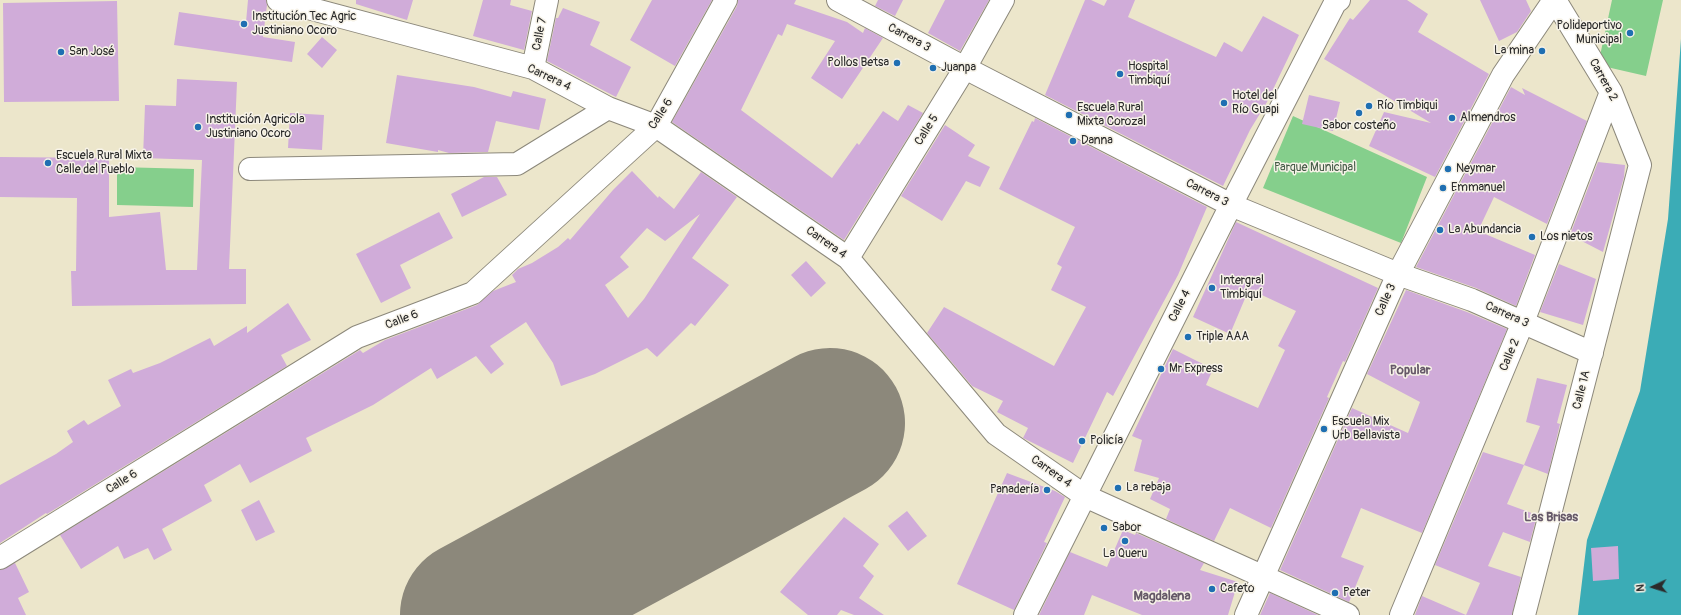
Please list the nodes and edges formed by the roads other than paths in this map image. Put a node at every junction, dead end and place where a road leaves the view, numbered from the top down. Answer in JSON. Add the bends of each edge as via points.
{"nodes":[{"id":1,"x":278,"y":0,"type":"edge"},
{"id":2,"x":547,"y":0,"type":"edge"},
{"id":3,"x":726,"y":0,"type":"edge"},
{"id":4,"x":838,"y":0,"type":"edge"},
{"id":5,"x":1003,"y":0,"type":"edge"},
{"id":6,"x":1555,"y":0,"type":"edge"},
{"id":7,"x":1334,"y":1,"type":"edge"},
{"id":8,"x":533,"y":68,"type":"junction"},
{"id":9,"x":965,"y":68,"type":"junction"},
{"id":10,"x":1611,"y":92,"type":"junction"},
{"id":11,"x":608,"y":108,"type":"junction"},
{"id":12,"x":656,"y":126,"type":"junction"},
{"id":13,"x":1640,"y":165,"type":"joint"},
{"id":14,"x":250,"y":168,"type":"dead end"},
{"id":15,"x":1231,"y":205,"type":"junction"},
{"id":16,"x":848,"y":258,"type":"junction"},
{"id":17,"x":1398,"y":274,"type":"junction"},
{"id":18,"x":1523,"y":322,"type":"junction"},
{"id":19,"x":1592,"y":353,"type":"junction"},
{"id":20,"x":1085,"y":496,"type":"junction"},
{"id":21,"x":0,"y":558,"type":"edge"},
{"id":22,"x":1262,"y":576,"type":"junction"},
{"id":23,"x":1025,"y":615,"type":"edge"},
{"id":24,"x":1246,"y":615,"type":"edge"},
{"id":25,"x":1348,"y":615,"type":"edge"},
{"id":26,"x":1401,"y":615,"type":"edge"},
{"id":27,"x":1524,"y":615,"type":"edge"}],
"edges":[{"from":1,"to":8,"type":"street","name":"Carrera 4"},
{"from":2,"to":8,"type":"street","name":"Calle 7"},
{"from":3,"to":12,"type":"street","name":"Calle 6"},
{"from":4,"to":9,"type":"street","name":"Carrera 3"},
{"from":5,"to":9,"type":"street","name":"Calle 5"},
{"from":6,"to":10,"type":"street","name":"Carrera 2"},
{"from":6,"to":17,"type":"street","name":"Calle 3","via":[[1503,75]]},
{"from":7,"to":15,"type":"street","name":"Calle 4"},
{"from":8,"to":11,"type":"street","name":"Carrera 4"},
{"from":9,"to":15,"type":"street","name":"Carrera 3"},
{"from":9,"to":16,"type":"street","name":"Calle 5"},
{"from":10,"to":13,"type":"street","name":"Carrera 2"},
{"from":10,"to":18,"type":"street","name":"Calle 2"},
{"from":11,"to":12,"type":"street","name":"Carrera 4"},
{"from":11,"to":14,"type":"street","via":[[517,164]]},
{"from":12,"to":16,"type":"street","name":"Carrera 4"},
{"from":12,"to":21,"type":"street","name":"Calle 6","via":[[473,293],[357,337]]},
{"from":13,"to":19,"type":"street","name":"Calle 1A"},
{"from":15,"to":17,"type":"street","name":"Carrera 3"},
{"from":15,"to":20,"type":"street","name":"Calle 4"},
{"from":16,"to":20,"type":"street","name":"Carrera 4","via":[[996,434]]},
{"from":17,"to":18,"type":"street","name":"Carrera 3","via":[[1472,300]]},
{"from":17,"to":22,"type":"street","name":"Calle 3"},
{"from":18,"to":19,"type":"street","name":"Carrera 3"},
{"from":18,"to":26,"type":"street","name":"Calle 2"},
{"from":19,"to":27,"type":"street","name":"Calle 1A"},
{"from":20,"to":22,"type":"street","name":"Carrera 4"},
{"from":20,"to":23,"type":"street","name":"Calle 4"},
{"from":22,"to":24,"type":"street","name":"Calle 3"},
{"from":22,"to":25,"type":"street","name":"Carrera 4"}]}
